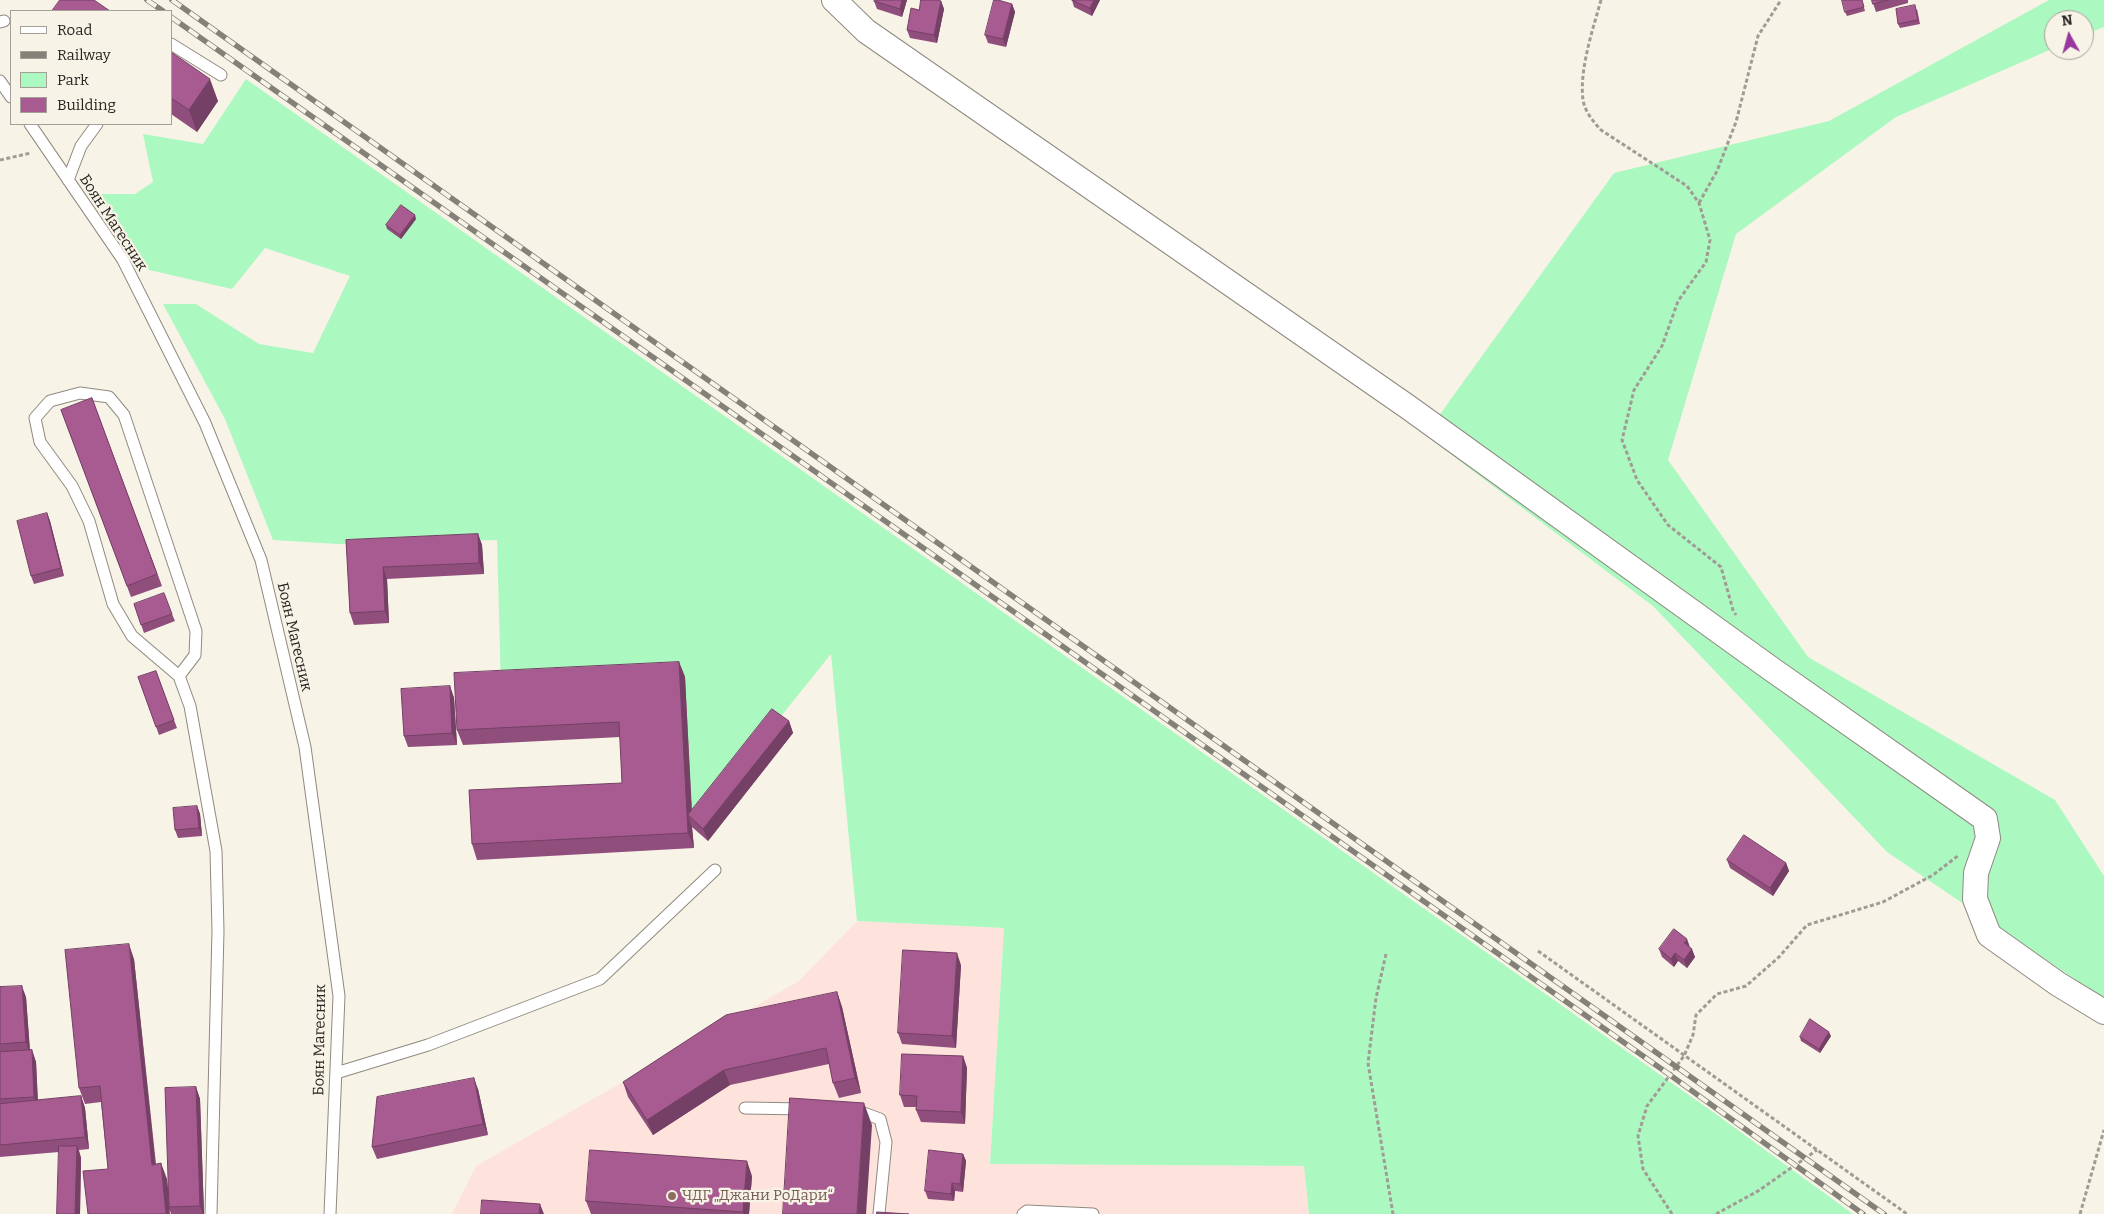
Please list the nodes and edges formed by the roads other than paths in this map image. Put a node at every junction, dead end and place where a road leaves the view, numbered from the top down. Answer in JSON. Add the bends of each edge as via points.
{"nodes":[{"id":1,"x":834,"y":0,"type":"edge"},
{"id":2,"x":172,"y":45,"type":"edge"},
{"id":3,"x":221,"y":75,"type":"dead end"},
{"id":4,"x":0,"y":81,"type":"edge"},
{"id":5,"x":10,"y":96,"type":"edge"},
{"id":6,"x":31,"y":125,"type":"edge"},
{"id":7,"x":96,"y":125,"type":"edge"},
{"id":8,"x":68,"y":180,"type":"junction"},
{"id":9,"x":179,"y":676,"type":"junction"},
{"id":10,"x":715,"y":870,"type":"dead end"},
{"id":11,"x":2104,"y":1012,"type":"edge"},
{"id":12,"x":336,"y":1073,"type":"junction"},
{"id":13,"x":746,"y":1108,"type":"dead end"},
{"id":14,"x":820,"y":1109,"type":"edge"},
{"id":15,"x":839,"y":1109,"type":"edge"},
{"id":16,"x":211,"y":1214,"type":"edge"},
{"id":17,"x":330,"y":1214,"type":"edge"},
{"id":18,"x":879,"y":1214,"type":"edge"},
{"id":19,"x":1023,"y":1214,"type":"edge"},
{"id":20,"x":1093,"y":1214,"type":"edge"}],
"edges":[{"from":1,"to":11,"type":"street","via":[[866,31],[1408,407],[1985,819],[1988,838],[1976,873],[1975,899],[1989,935]]},
{"from":2,"to":3,"type":"lane"},
{"from":4,"to":5,"type":"lane"},
{"from":6,"to":8,"type":"lane","name":"Боян Магесник"},
{"from":7,"to":8,"type":"lane","via":[[81,146]]},
{"from":8,"to":12,"type":"lane","name":"Боян Магесник","via":[[127,268],[205,423],[260,560],[305,747],[339,996]]},
{"from":9,"to":9,"type":"lane","via":[[132,636],[113,604],[89,520],[72,486],[40,442],[35,418],[50,401],[80,393],[109,397],[124,415],[196,631],[195,655]]},
{"from":9,"to":16,"type":"lane","via":[[190,706],[216,851],[218,931]]},
{"from":10,"to":12,"type":"lane","via":[[600,978],[428,1045]]},
{"from":12,"to":17,"type":"lane","name":"Боян Магесник"},
{"from":13,"to":14,"type":"lane"},
{"from":15,"to":18,"type":"lane","via":[[858,1110],[880,1119],[886,1142]]},
{"from":19,"to":20,"type":"lane","via":[[1027,1211]]}]}
